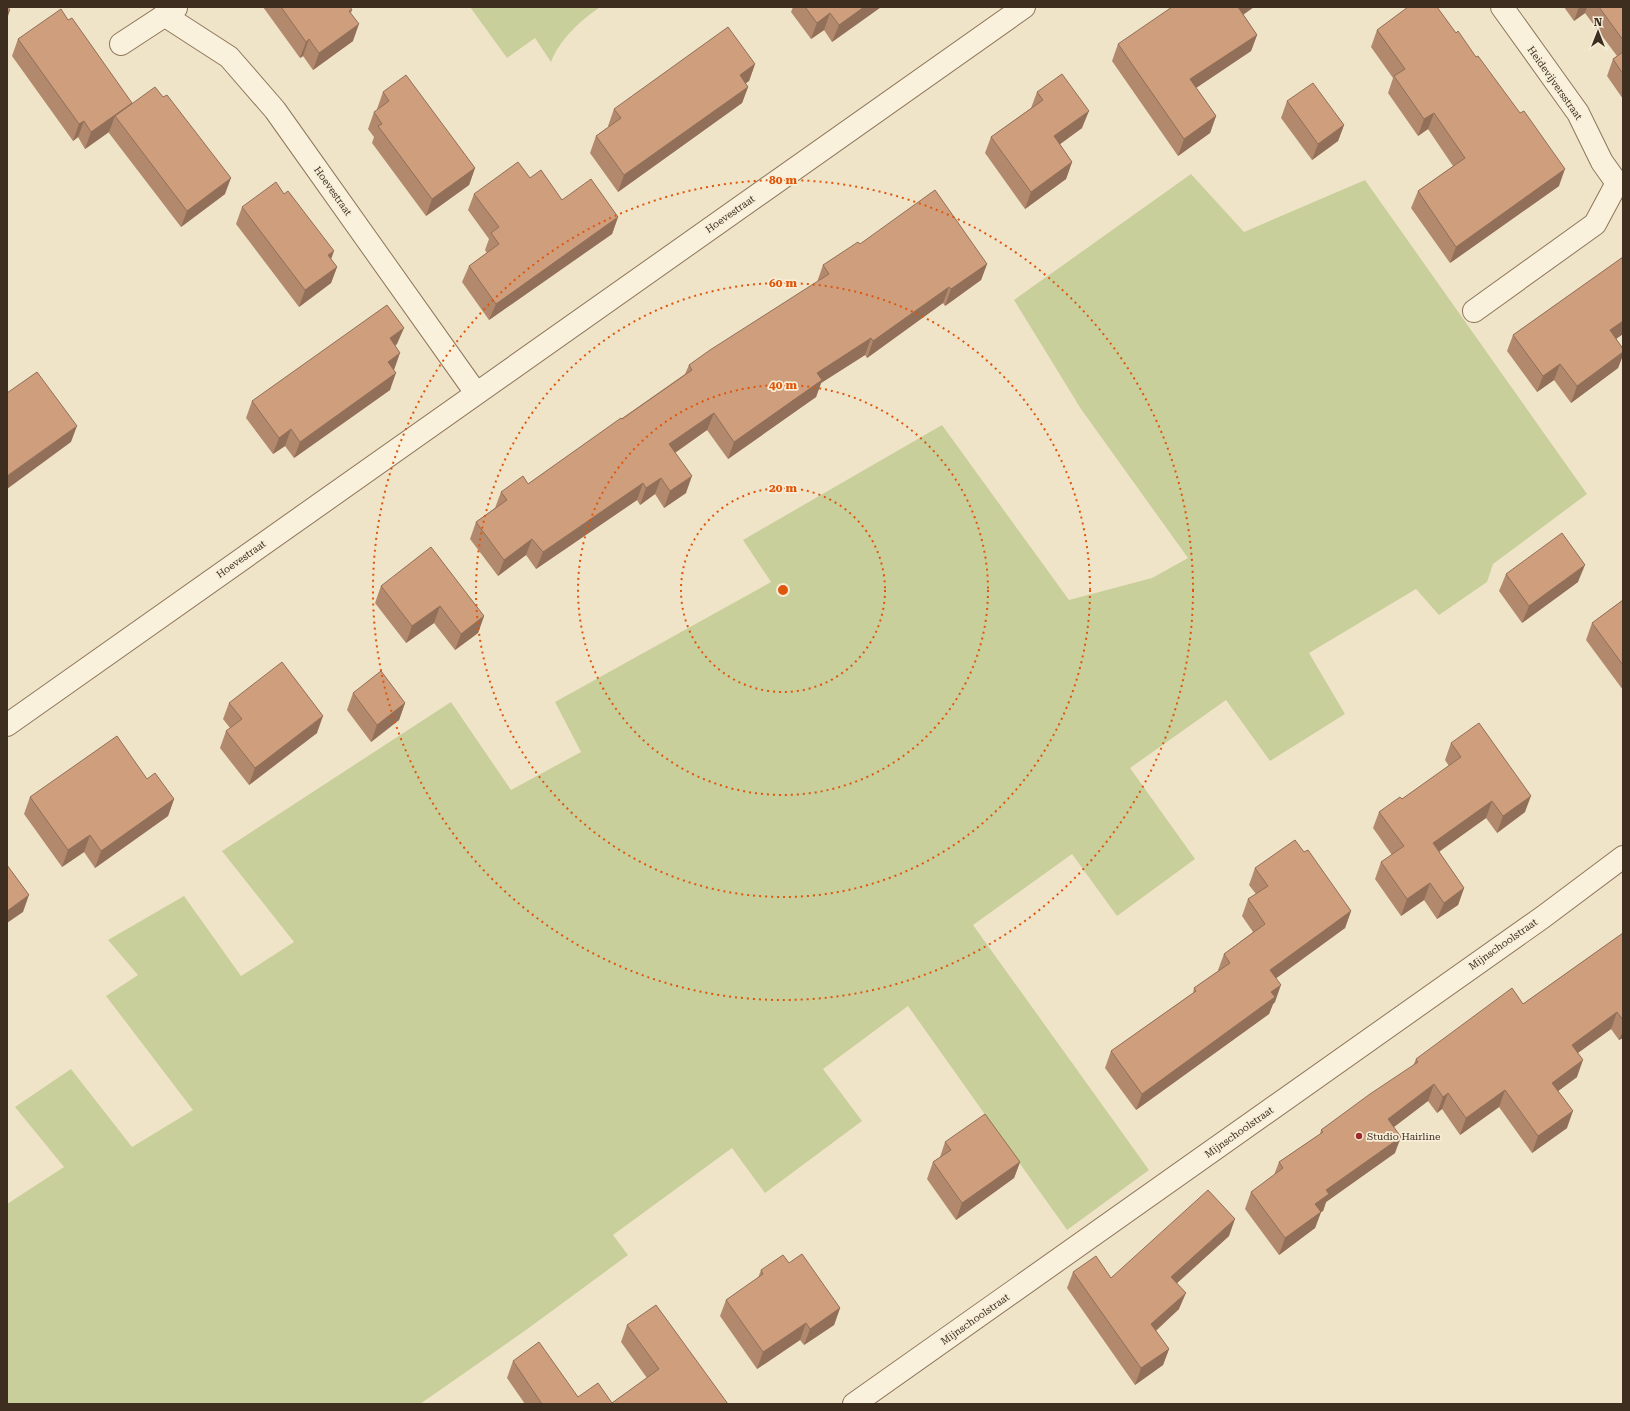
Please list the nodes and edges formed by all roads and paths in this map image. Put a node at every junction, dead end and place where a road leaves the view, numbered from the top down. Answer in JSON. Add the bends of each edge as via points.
{"nodes":[{"id":1,"x":1024,"y":7,"type":"edge"},
{"id":2,"x":1502,"y":7,"type":"edge"},
{"id":3,"x":170,"y":11,"type":"edge"},
{"id":4,"x":121,"y":44,"type":"dead end"},
{"id":5,"x":1620,"y":182,"type":"edge"},
{"id":6,"x":1474,"y":311,"type":"dead end"},
{"id":7,"x":476,"y":393,"type":"junction"},
{"id":8,"x":7,"y":725,"type":"edge"},
{"id":9,"x":1623,"y":857,"type":"edge"},
{"id":10,"x":854,"y":1404,"type":"edge"}],
"edges":[{"from":1,"to":7,"type":"street","name":"Hoevestraat"},
{"from":2,"to":5,"type":"street","name":"Heidevijversstraat","via":[[1578,113],[1602,162]]},
{"from":3,"to":4,"type":"street","name":"Hoevestraat"},
{"from":3,"to":7,"type":"street","name":"Hoevestraat","via":[[229,56],[275,110]]},
{"from":5,"to":6,"type":"street","name":"Heidevijversstraat","via":[[1595,224]]},
{"from":7,"to":8,"type":"street","name":"Hoevestraat"},
{"from":9,"to":10,"type":"street","name":"Mijnschoolstraat"}]}
